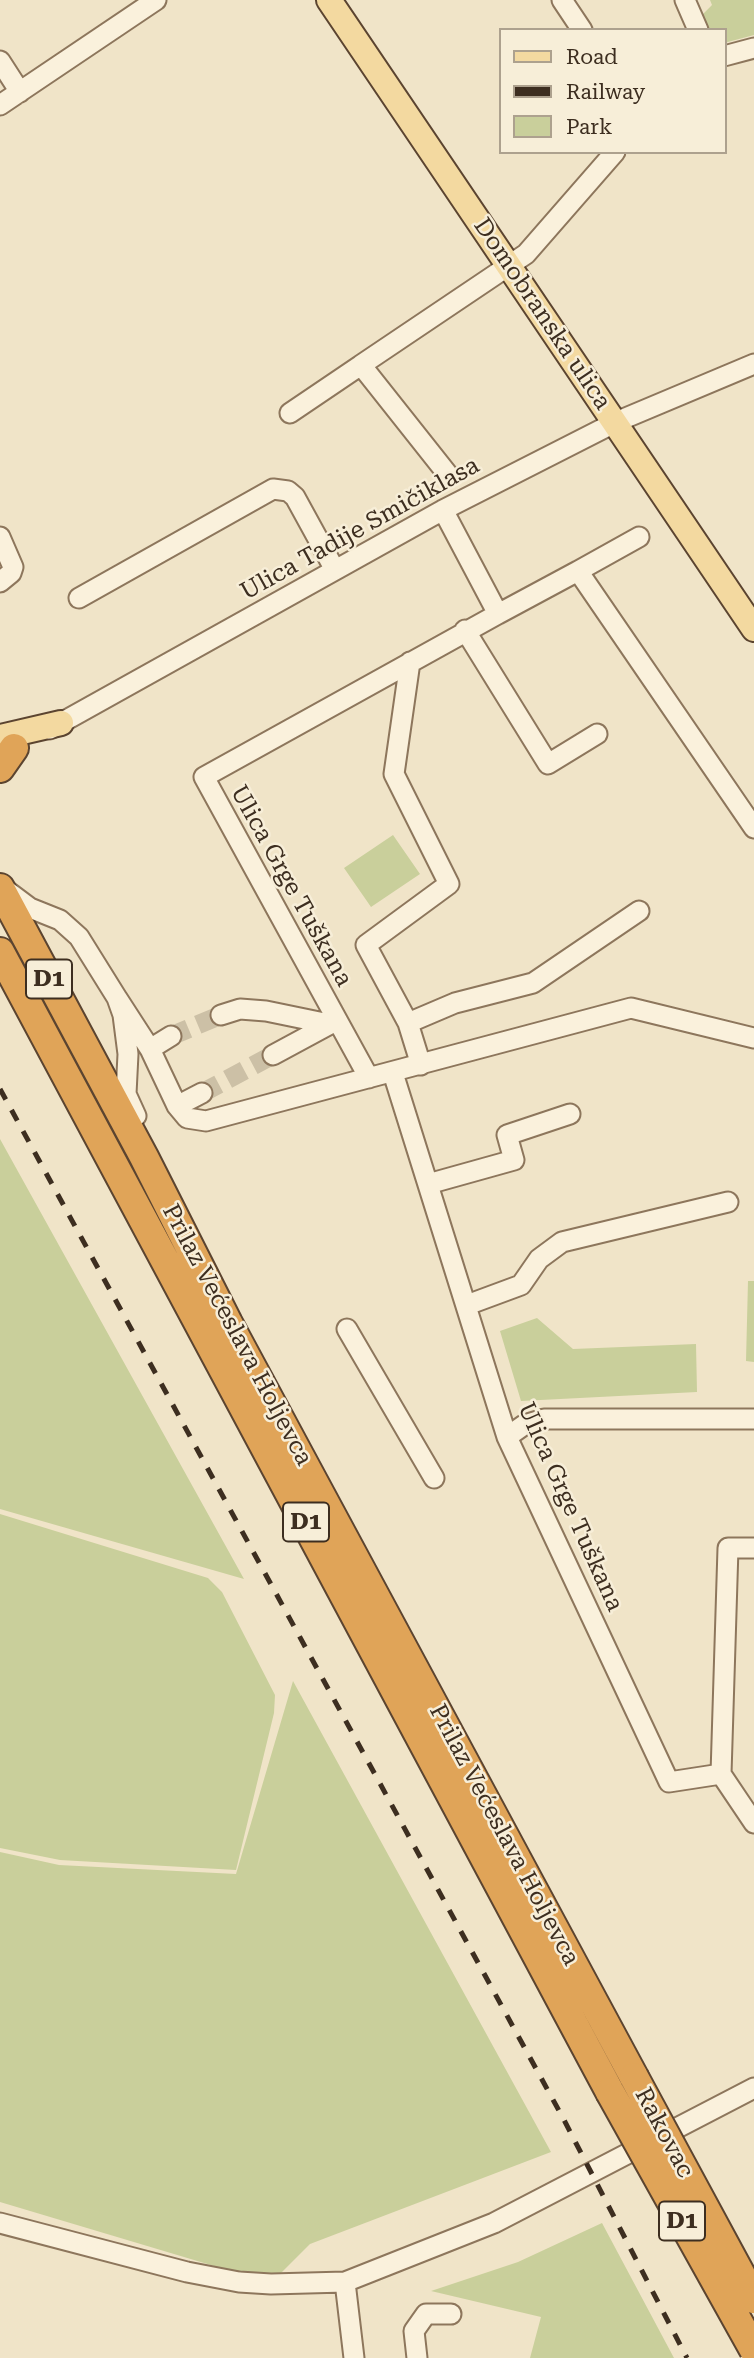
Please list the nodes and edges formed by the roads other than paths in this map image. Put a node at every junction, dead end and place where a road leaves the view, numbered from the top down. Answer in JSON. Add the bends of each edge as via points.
{"nodes":[{"id":1,"x":156,"y":0,"type":"edge"},
{"id":2,"x":328,"y":0,"type":"edge"},
{"id":3,"x":562,"y":0,"type":"edge"},
{"id":4,"x":685,"y":0,"type":"edge"},
{"id":5,"x":581,"y":28,"type":"edge"},
{"id":6,"x":697,"y":28,"type":"edge"},
{"id":7,"x":754,"y":48,"type":"edge"},
{"id":8,"x":726,"y":55,"type":"edge"},
{"id":9,"x":0,"y":61,"type":"edge"},
{"id":10,"x":20,"y":92,"type":"junction"},
{"id":11,"x":0,"y":105,"type":"edge"},
{"id":12,"x":613,"y":154,"type":"edge"},
{"id":13,"x":509,"y":267,"type":"junction"},
{"id":14,"x":361,"y":365,"type":"junction"},
{"id":15,"x":754,"y":366,"type":"edge"},
{"id":16,"x":290,"y":413,"type":"dead end"},
{"id":17,"x":616,"y":422,"type":"junction"},
{"id":18,"x":449,"y":477,"type":"dead end"},
{"id":19,"x":443,"y":510,"type":"junction"},
{"id":20,"x":0,"y":537,"type":"edge"},
{"id":21,"x":639,"y":537,"type":"dead end"},
{"id":22,"x":335,"y":570,"type":"junction"},
{"id":23,"x":578,"y":571,"type":"junction"},
{"id":24,"x":0,"y":582,"type":"edge"},
{"id":25,"x":79,"y":598,"type":"dead end"},
{"id":26,"x":498,"y":614,"type":"junction"},
{"id":27,"x":754,"y":629,"type":"edge"},
{"id":28,"x":465,"y":630,"type":"junction"},
{"id":29,"x":410,"y":662,"type":"junction"},
{"id":30,"x":61,"y":723,"type":"joint"},
{"id":31,"x":597,"y":734,"type":"dead end"},
{"id":32,"x":4,"y":752,"type":"edge"},
{"id":33,"x":754,"y":828,"type":"edge"},
{"id":34,"x":0,"y":886,"type":"edge"},
{"id":35,"x":639,"y":911,"type":"dead end"},
{"id":36,"x":0,"y":952,"type":"edge"},
{"id":37,"x":117,"y":998,"type":"junction"},
{"id":38,"x":220,"y":1015,"type":"tunnel mouth"},
{"id":39,"x":333,"y":1022,"type":"junction"},
{"id":40,"x":408,"y":1023,"type":"junction"},
{"id":41,"x":171,"y":1036,"type":"tunnel mouth"},
{"id":42,"x":754,"y":1038,"type":"edge"},
{"id":43,"x":149,"y":1049,"type":"junction"},
{"id":44,"x":273,"y":1055,"type":"tunnel mouth"},
{"id":45,"x":421,"y":1065,"type":"junction"},
{"id":46,"x":393,"y":1073,"type":"junction"},
{"id":47,"x":369,"y":1079,"type":"junction"},
{"id":48,"x":202,"y":1093,"type":"tunnel mouth"},
{"id":49,"x":177,"y":1106,"type":"junction"},
{"id":50,"x":570,"y":1114,"type":"dead end"},
{"id":51,"x":144,"y":1157,"type":"junction"},
{"id":52,"x":428,"y":1184,"type":"junction"},
{"id":53,"x":728,"y":1202,"type":"dead end"},
{"id":54,"x":467,"y":1305,"type":"junction"},
{"id":55,"x":347,"y":1329,"type":"dead end"},
{"id":56,"x":754,"y":1419,"type":"edge"},
{"id":57,"x":507,"y":1437,"type":"junction"},
{"id":58,"x":434,"y":1478,"type":"dead end"},
{"id":59,"x":754,"y":1548,"type":"edge"},
{"id":60,"x":721,"y":1774,"type":"junction"},
{"id":61,"x":754,"y":1823,"type":"edge"},
{"id":62,"x":634,"y":2077,"type":"joint"},
{"id":63,"x":754,"y":2088,"type":"edge"},
{"id":64,"x":610,"y":2092,"type":"joint"},
{"id":65,"x":0,"y":2223,"type":"edge"},
{"id":66,"x":345,"y":2282,"type":"junction"},
{"id":67,"x":754,"y":2300,"type":"edge"},
{"id":68,"x":451,"y":2314,"type":"dead end"},
{"id":69,"x":754,"y":2350,"type":"edge"},
{"id":70,"x":354,"y":2358,"type":"edge"},
{"id":71,"x":417,"y":2358,"type":"edge"}],
"edges":[{"from":1,"to":10,"type":"street"},
{"from":2,"to":13,"type":"main road","name":"Domobranska ulica"},
{"from":3,"to":5,"type":"street"},
{"from":4,"to":6,"type":"street"},
{"from":7,"to":8,"type":"street"},
{"from":9,"to":10,"type":"street"},
{"from":10,"to":11,"type":"street"},
{"from":12,"to":13,"type":"street","via":[[526,254]]},
{"from":13,"to":14,"type":"street"},
{"from":13,"to":17,"type":"main road","name":"Domobranska ulica"},
{"from":14,"to":16,"type":"street"},
{"from":14,"to":18,"type":"street"},
{"from":15,"to":17,"type":"street","name":"Ulica Tadije Smičiklasa"},
{"from":17,"to":19,"type":"street","name":"Ulica Tadije Smičiklasa"},
{"from":17,"to":27,"type":"main road","name":"Domobranska ulica"},
{"from":19,"to":22,"type":"street","name":"Ulica Tadije Smičiklasa"},
{"from":19,"to":26,"type":"street"},
{"from":20,"to":24,"type":"street","via":[[13,567]]},
{"from":21,"to":23,"type":"street","name":"Ulica Grge Tuškana"},
{"from":22,"to":25,"type":"street","via":[[295,497],[274,489]]},
{"from":22,"to":30,"type":"street","name":"Ulica Tadije Smičiklasa"},
{"from":23,"to":26,"type":"street","name":"Ulica Grge Tuškana"},
{"from":23,"to":33,"type":"street"},
{"from":26,"to":28,"type":"street","name":"Ulica Grge Tuškana"},
{"from":28,"to":29,"type":"street","name":"Ulica Grge Tuškana"},
{"from":28,"to":31,"type":"street","via":[[548,764]]},
{"from":29,"to":39,"type":"street","name":"Ulica Grge Tuškana","via":[[204,778]]},
{"from":29,"to":40,"type":"street","name":"Ulica Grge Tuškana","via":[[394,774],[449,884],[366,945]]},
{"from":30,"to":32,"type":"main road"},
{"from":34,"to":37,"type":"street","via":[[21,903],[60,920],[79,937]]},
{"from":34,"to":51,"type":"highway","name":"Prilaz Većeslava Holjevca","number":"D1"},
{"from":35,"to":40,"type":"street","via":[[533,983],[455,1003]]},
{"from":36,"to":64,"type":"highway","name":"Prilaz Većeslava Holjevca","number":"D1"},
{"from":37,"to":43,"type":"street"},
{"from":37,"to":51,"type":"street","via":[[128,1054],[126,1094],[141,1125]]},
{"from":38,"to":39,"type":"street","via":[[240,1009]]},
{"from":39,"to":44,"type":"street"},
{"from":39,"to":47,"type":"street","name":"Ulica Grge Tuškana"},
{"from":40,"to":45,"type":"street","name":"Ulica Grge Tuškana"},
{"from":41,"to":43,"type":"street"},
{"from":42,"to":45,"type":"street","via":[[631,1008]]},
{"from":43,"to":49,"type":"street"},
{"from":45,"to":46,"type":"street"},
{"from":46,"to":47,"type":"street"},
{"from":46,"to":52,"type":"street","name":"Ulica Grge Tuškana"},
{"from":47,"to":49,"type":"street","via":[[218,1120],[187,1118]]},
{"from":48,"to":49,"type":"street"},
{"from":50,"to":52,"type":"street","via":[[507,1135],[514,1160]]},
{"from":51,"to":62,"type":"highway","name":"Prilaz Većeslava Holjevca","number":"D1","via":[[228,1323]]},
{"from":52,"to":54,"type":"street","name":"Ulica Grge Tuškana"},
{"from":53,"to":54,"type":"street","via":[[562,1242],[539,1259],[521,1284]]},
{"from":54,"to":57,"type":"street","name":"Ulica Grge Tuškana"},
{"from":55,"to":58,"type":"street"},
{"from":56,"to":57,"type":"street","via":[[544,1419]]},
{"from":57,"to":60,"type":"street","name":"Ulica Grge Tuškana","via":[[669,1782]]},
{"from":59,"to":60,"type":"street","via":[[728,1548]]},
{"from":60,"to":61,"type":"street"},
{"from":62,"to":67,"type":"highway","name":"Rakovac","number":"D1","bridge":true},
{"from":63,"to":66,"type":"street","via":[[494,2223]]},
{"from":64,"to":69,"type":"highway","name":"Rakovac","number":"D1","bridge":true},
{"from":65,"to":66,"type":"street","via":[[239,2282]]},
{"from":66,"to":70,"type":"street"},
{"from":68,"to":71,"type":"street","via":[[426,2314],[414,2331]]}]}
